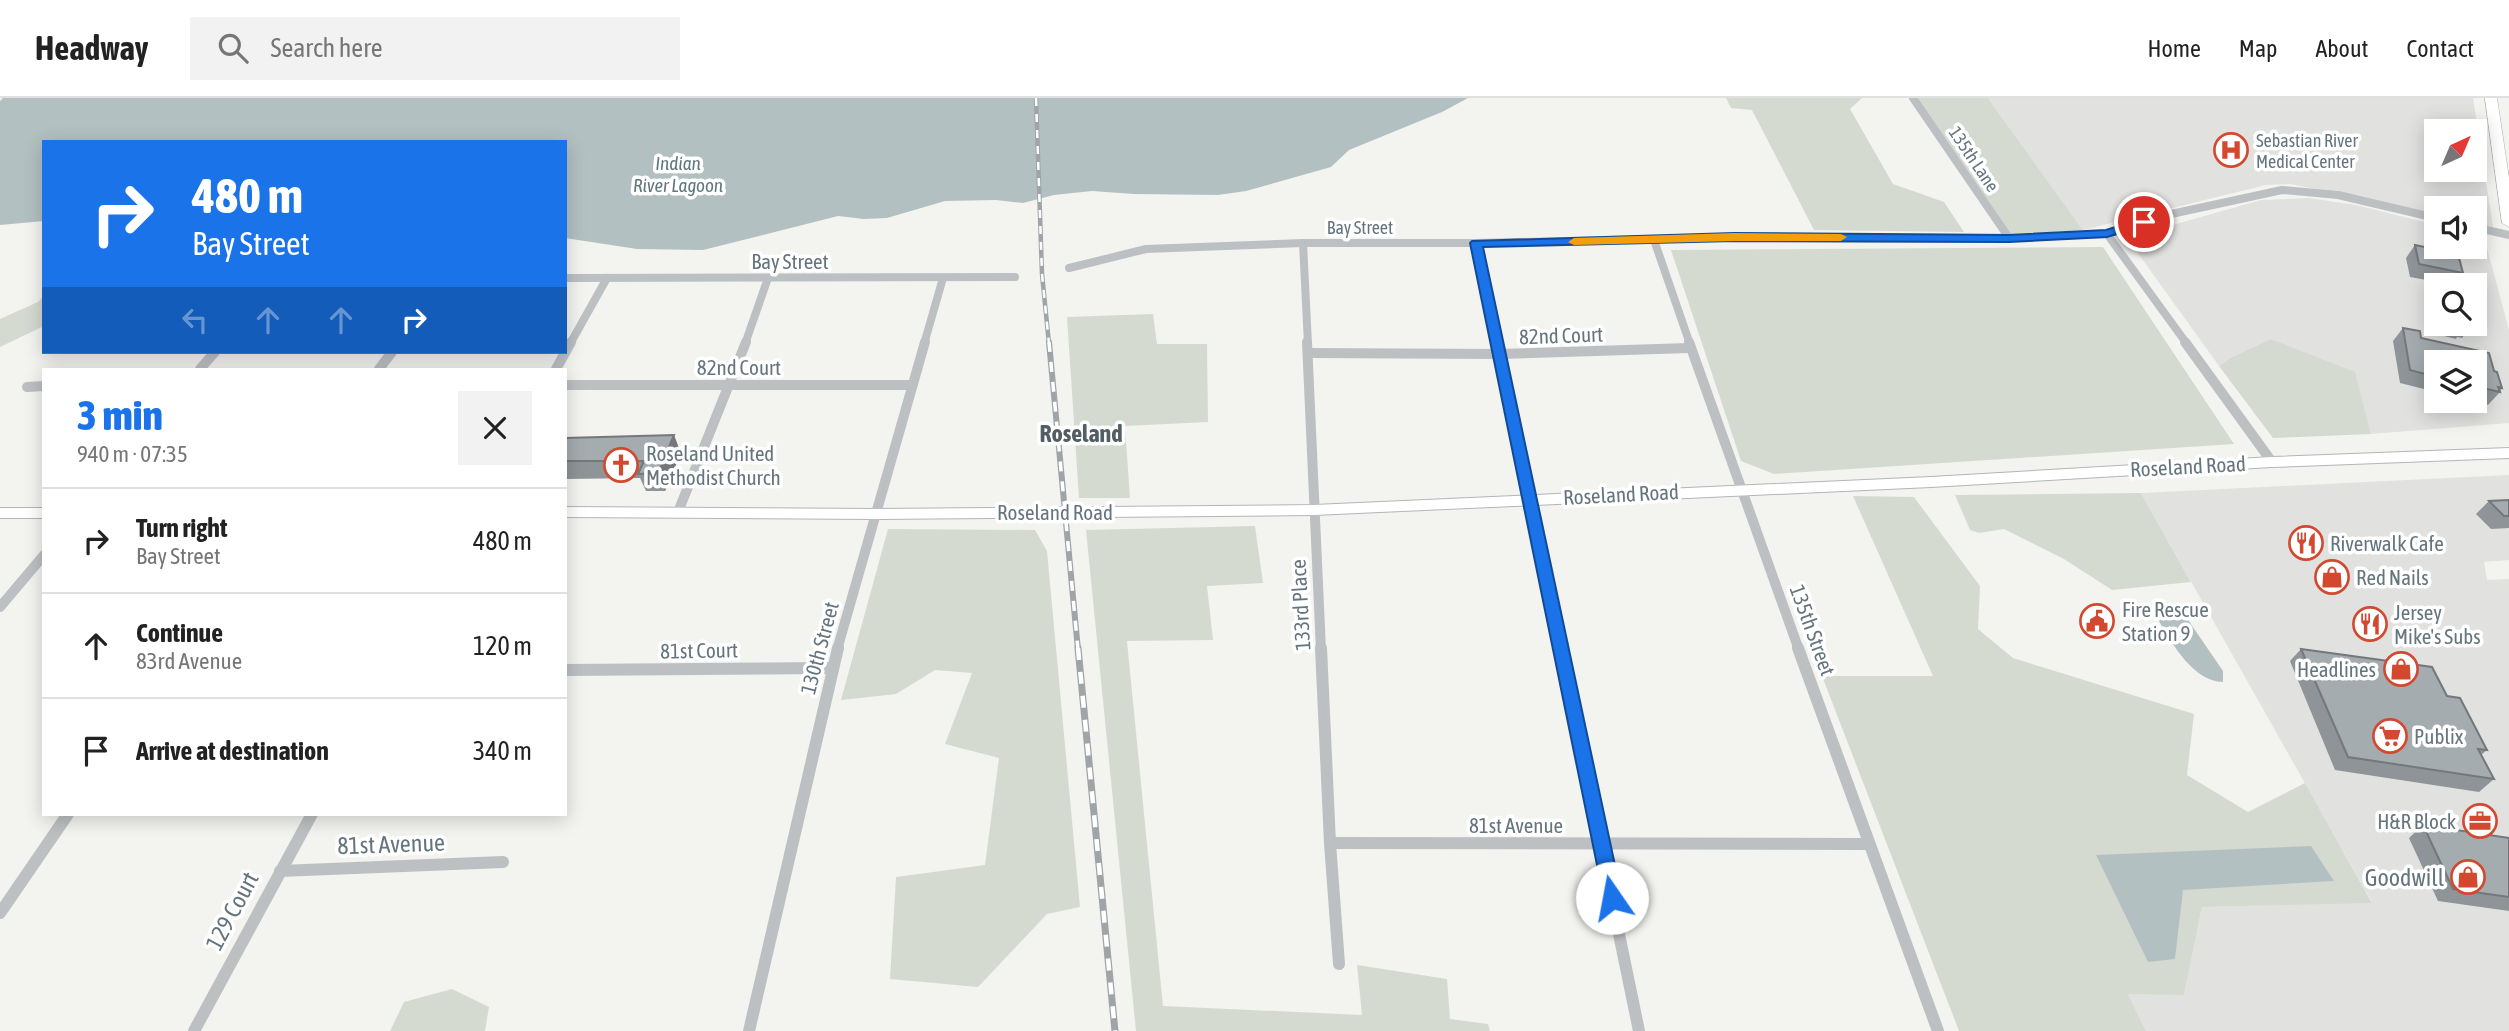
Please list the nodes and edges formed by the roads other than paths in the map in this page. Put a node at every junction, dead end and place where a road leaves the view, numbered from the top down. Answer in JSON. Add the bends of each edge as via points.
{"nodes":[{"id":1,"x":1913,"y":98,"type":"edge"},
{"id":2,"x":2491,"y":98,"type":"edge"},
{"id":3,"x":2424,"y":215,"type":"edge"},
{"id":4,"x":2509,"y":223,"type":"edge"},
{"id":5,"x":2487,"y":230,"type":"edge"},
{"id":6,"x":2107,"y":234,"type":"junction"},
{"id":7,"x":2509,"y":235,"type":"edge"},
{"id":8,"x":2009,"y":238,"type":"junction"},
{"id":9,"x":1654,"y":240,"type":"junction"},
{"id":10,"x":1303,"y":243,"type":"junction"},
{"id":11,"x":1476,"y":243,"type":"junction"},
{"id":12,"x":1069,"y":268,"type":"dead end"},
{"id":13,"x":1015,"y":277,"type":"dead end"},
{"id":14,"x":567,"y":278,"type":"edge"},
{"id":15,"x":607,"y":278,"type":"junction"},
{"id":16,"x":768,"y":278,"type":"junction"},
{"id":17,"x":943,"y":278,"type":"junction"},
{"id":18,"x":1689,"y":348,"type":"junction"},
{"id":19,"x":567,"y":349,"type":"edge"},
{"id":20,"x":1309,"y":353,"type":"junction"},
{"id":21,"x":213,"y":354,"type":"edge"},
{"id":22,"x":1499,"y":354,"type":"junction"},
{"id":23,"x":201,"y":368,"type":"edge"},
{"id":24,"x":731,"y":384,"type":"junction"},
{"id":25,"x":567,"y":385,"type":"edge"},
{"id":26,"x":912,"y":385,"type":"junction"},
{"id":27,"x":42,"y":386,"type":"edge"},
{"id":28,"x":27,"y":387,"type":"dead end"},
{"id":29,"x":2509,"y":453,"type":"edge"},
{"id":30,"x":2272,"y":462,"type":"junction"},
{"id":31,"x":1741,"y":489,"type":"junction"},
{"id":32,"x":1530,"y":498,"type":"junction"},
{"id":33,"x":1314,"y":510,"type":"junction"},
{"id":34,"x":567,"y":512,"type":"edge"},
{"id":35,"x":678,"y":512,"type":"junction"},
{"id":36,"x":0,"y":513,"type":"edge"},
{"id":37,"x":42,"y":513,"type":"edge"},
{"id":38,"x":877,"y":514,"type":"junction"},
{"id":39,"x":42,"y":557,"type":"edge"},
{"id":40,"x":0,"y":607,"type":"edge"},
{"id":41,"x":832,"y":668,"type":"junction"},
{"id":42,"x":567,"y":670,"type":"edge"},
{"id":43,"x":67,"y":816,"type":"edge"},
{"id":44,"x":311,"y":816,"type":"edge"},
{"id":45,"x":1330,"y":843,"type":"junction"},
{"id":46,"x":1869,"y":844,"type":"junction"},
{"id":47,"x":1601,"y":845,"type":"junction"},
{"id":48,"x":503,"y":862,"type":"dead end"},
{"id":49,"x":280,"y":871,"type":"junction"},
{"id":50,"x":0,"y":913,"type":"edge"},
{"id":51,"x":1339,"y":964,"type":"dead end"},
{"id":52,"x":194,"y":1031,"type":"edge"},
{"id":53,"x":749,"y":1031,"type":"edge"},
{"id":54,"x":1639,"y":1031,"type":"edge"},
{"id":55,"x":1938,"y":1031,"type":"edge"}],
"edges":[{"from":1,"to":8,"type":"street","name":"135th Lane"},
{"from":2,"to":4,"type":"main road"},
{"from":3,"to":6,"type":"street","name":"Bay Street","via":[[2338,195],[2282,190],[2162,216]]},
{"from":5,"to":7,"type":"street"},
{"from":6,"to":8,"type":"street","name":"Bay Street"},
{"from":6,"to":30,"type":"street"},
{"from":8,"to":9,"type":"street","name":"Bay Street"},
{"from":9,"to":11,"type":"street","name":"Bay Street"},
{"from":9,"to":18,"type":"street","name":"135th Street"},
{"from":10,"to":11,"type":"street","name":"Bay Street"},
{"from":10,"to":12,"type":"street","name":"Bay Street","via":[[1146,249]]},
{"from":10,"to":20,"type":"street","name":"133rd Place"},
{"from":11,"to":22,"type":"street"},
{"from":13,"to":17,"type":"street","name":"Bay Street"},
{"from":14,"to":15,"type":"street","name":"Bay Street"},
{"from":15,"to":16,"type":"street","name":"Bay Street"},
{"from":15,"to":19,"type":"street"},
{"from":16,"to":17,"type":"street","name":"Bay Street"},
{"from":16,"to":24,"type":"street"},
{"from":17,"to":26,"type":"street","name":"130th Street"},
{"from":18,"to":22,"type":"street","name":"82nd Court"},
{"from":18,"to":31,"type":"street","name":"135th Street"},
{"from":20,"to":22,"type":"street","name":"82nd Court"},
{"from":20,"to":33,"type":"street","name":"133rd Place"},
{"from":21,"to":23,"type":"street"},
{"from":22,"to":32,"type":"street"},
{"from":24,"to":25,"type":"street","name":"82nd Court"},
{"from":24,"to":26,"type":"street","name":"82nd Court"},
{"from":24,"to":35,"type":"street"},
{"from":26,"to":38,"type":"street","name":"130th Street"},
{"from":27,"to":28,"type":"street"},
{"from":29,"to":30,"type":"main road","name":"Roseland Road"},
{"from":30,"to":31,"type":"main road","name":"Roseland Road"},
{"from":31,"to":32,"type":"main road","name":"Roseland Road"},
{"from":31,"to":46,"type":"street","name":"135th Street"},
{"from":32,"to":33,"type":"main road","name":"Roseland Road"},
{"from":32,"to":47,"type":"street"},
{"from":33,"to":38,"type":"main road","name":"Roseland Road"},
{"from":33,"to":45,"type":"street","name":"133rd Place"},
{"from":34,"to":35,"type":"main road","name":"Roseland Road"},
{"from":35,"to":38,"type":"main road","name":"Roseland Road"},
{"from":36,"to":37,"type":"main road"},
{"from":38,"to":41,"type":"street","name":"130th Street"},
{"from":39,"to":40,"type":"street"},
{"from":41,"to":42,"type":"street","name":"81st Court"},
{"from":41,"to":53,"type":"street","name":"130th Street"},
{"from":43,"to":50,"type":"street"},
{"from":44,"to":49,"type":"street","name":"129 Court"},
{"from":45,"to":47,"type":"street","name":"81st Avenue"},
{"from":45,"to":51,"type":"street","name":"133rd Place"},
{"from":46,"to":47,"type":"street","name":"81st Avenue"},
{"from":46,"to":55,"type":"street","name":"135th Street"},
{"from":47,"to":54,"type":"street"},
{"from":48,"to":49,"type":"street","name":"81st Avenue"},
{"from":49,"to":52,"type":"street","name":"129 Court"}]}
